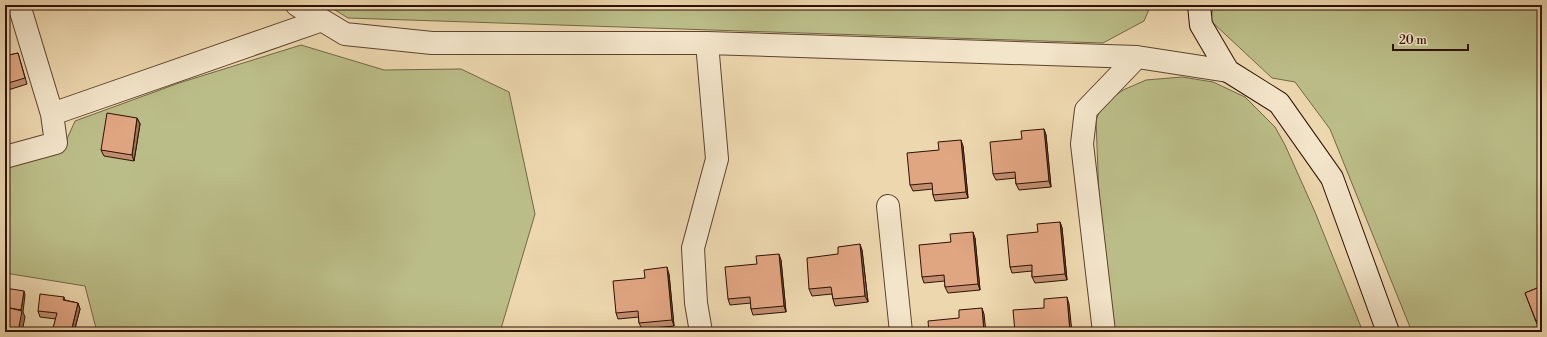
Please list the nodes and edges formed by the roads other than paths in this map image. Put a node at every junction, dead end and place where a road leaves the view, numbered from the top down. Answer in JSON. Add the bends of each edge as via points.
{"nodes":[{"id":1,"x":19,"y":5,"type":"edge"},
{"id":2,"x":297,"y":5,"type":"edge"},
{"id":3,"x":1198,"y":5,"type":"edge"},
{"id":4,"x":322,"y":20,"type":"junction"},
{"id":5,"x":707,"y":43,"type":"junction"},
{"id":6,"x":1137,"y":57,"type":"junction"},
{"id":7,"x":1228,"y":71,"type":"junction"},
{"id":8,"x":52,"y":114,"type":"junction"},
{"id":9,"x":5,"y":157,"type":"edge"},
{"id":10,"x":888,"y":206,"type":"dead end"},
{"id":11,"x":701,"y":332,"type":"edge"},
{"id":12,"x":901,"y":332,"type":"edge"},
{"id":13,"x":1104,"y":332,"type":"edge"},
{"id":14,"x":1388,"y":332,"type":"edge"}],
"edges":[{"from":1,"to":8,"type":"street"},
{"from":2,"to":4,"type":"street"},
{"from":3,"to":7,"type":"street","via":[[1201,25]]},
{"from":4,"to":5,"type":"street","via":[[345,34],[432,43]]},
{"from":4,"to":8,"type":"street"},
{"from":5,"to":6,"type":"street"},
{"from":5,"to":11,"type":"street","via":[[717,159],[693,248],[696,303]]},
{"from":6,"to":7,"type":"street"},
{"from":6,"to":13,"type":"street","via":[[1086,110],[1082,144]]},
{"from":7,"to":14,"type":"street","via":[[1279,103],[1332,178]]},
{"from":8,"to":9,"type":"street","via":[[56,143]]},
{"from":10,"to":12,"type":"street"}]}
